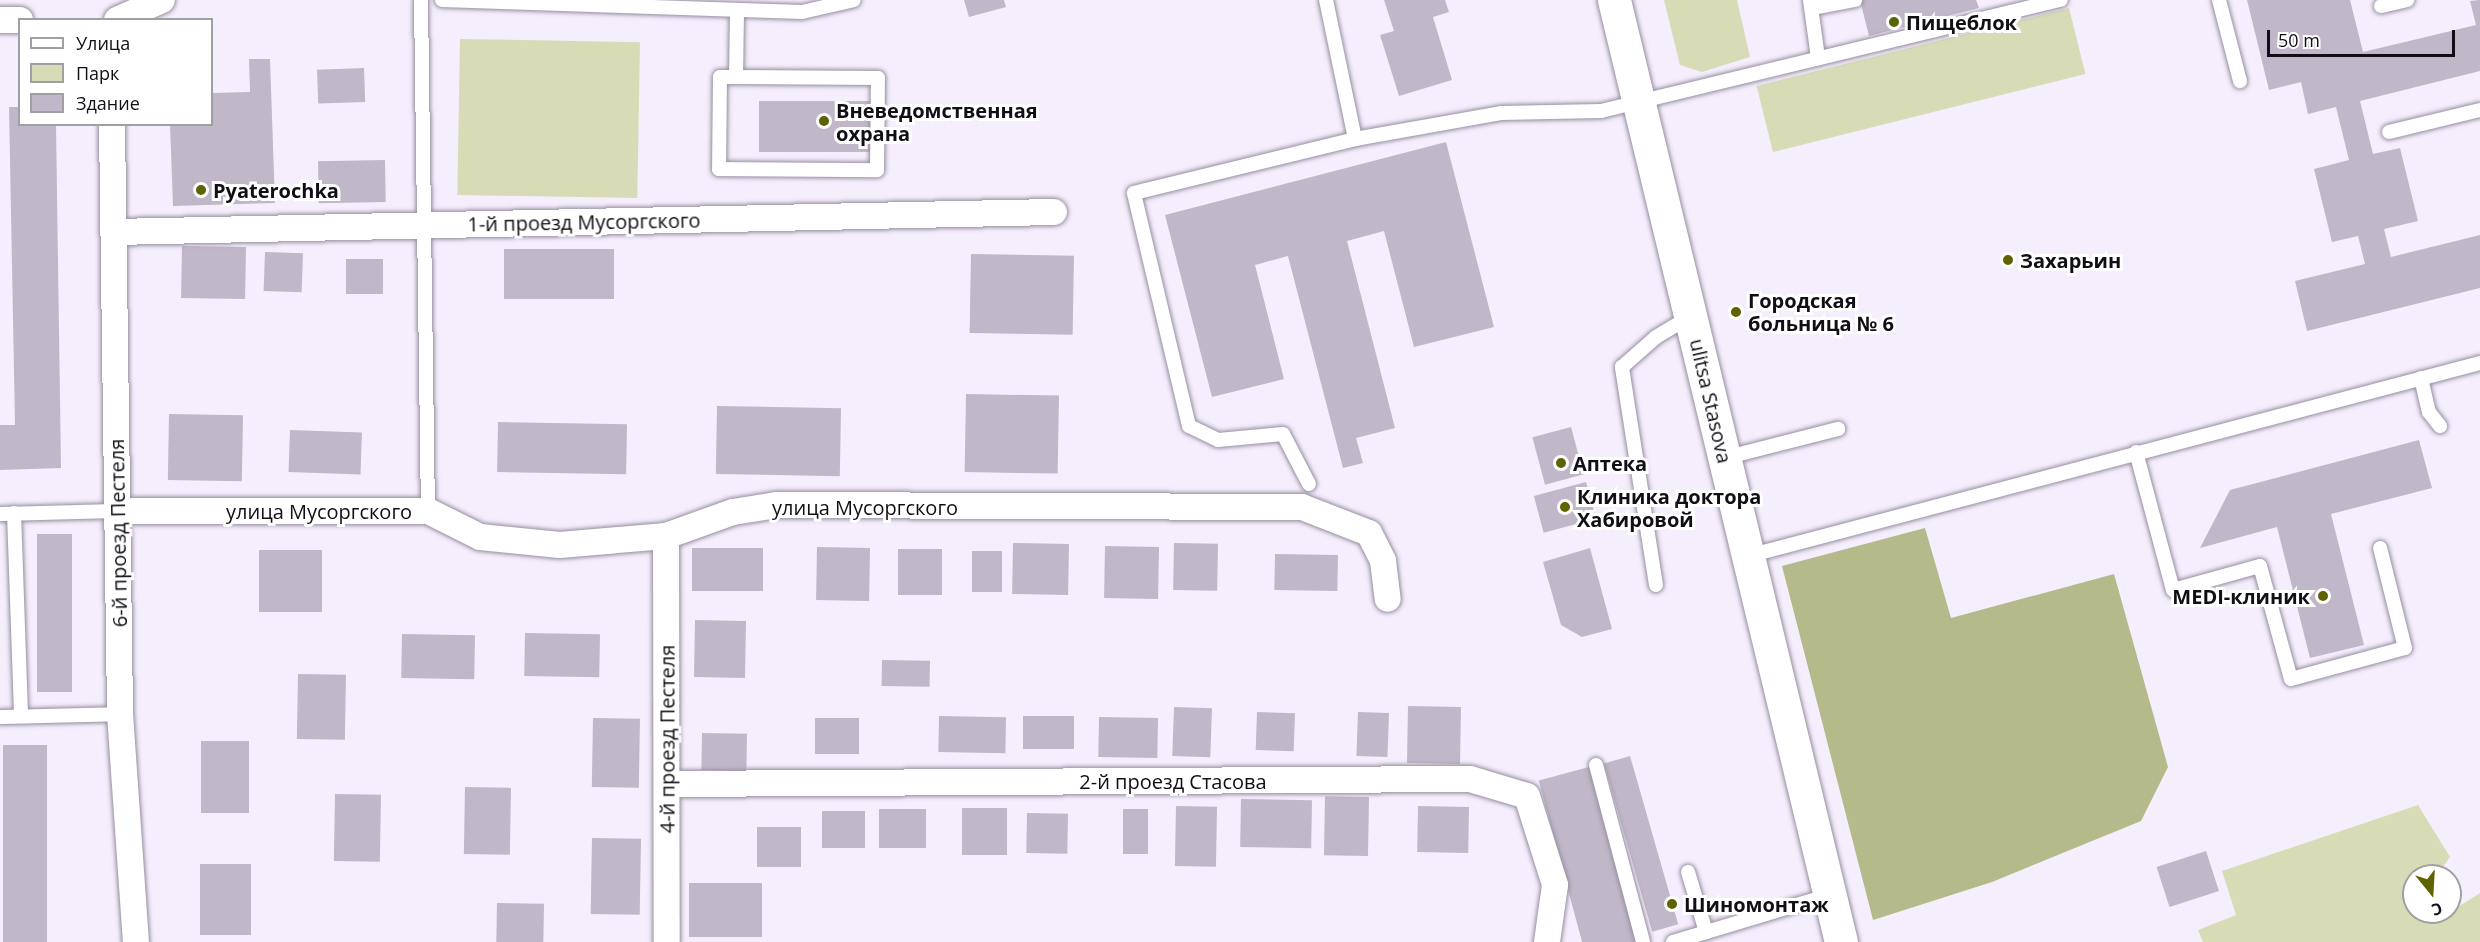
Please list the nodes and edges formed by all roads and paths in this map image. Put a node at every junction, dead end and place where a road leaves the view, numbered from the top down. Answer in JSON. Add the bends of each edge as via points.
{"nodes":[{"id":1,"x":162,"y":0,"type":"edge"},
{"id":2,"x":421,"y":0,"type":"edge"},
{"id":3,"x":442,"y":0,"type":"edge"},
{"id":4,"x":854,"y":0,"type":"edge"},
{"id":5,"x":1326,"y":0,"type":"edge"},
{"id":6,"x":1614,"y":0,"type":"edge"},
{"id":7,"x":1855,"y":0,"type":"edge"},
{"id":8,"x":2061,"y":0,"type":"edge"},
{"id":9,"x":2219,"y":0,"type":"edge"},
{"id":10,"x":2407,"y":0,"type":"edge"},
{"id":11,"x":1811,"y":4,"type":"edge"},
{"id":12,"x":2381,"y":6,"type":"dead end"},
{"id":13,"x":737,"y":11,"type":"junction"},
{"id":14,"x":122,"y":18,"type":"edge"},
{"id":15,"x":0,"y":20,"type":"edge"},
{"id":16,"x":18,"y":20,"type":"edge"},
{"id":17,"x":1818,"y":58,"type":"junction"},
{"id":18,"x":736,"y":77,"type":"junction"},
{"id":19,"x":2240,"y":81,"type":"dead end"},
{"id":20,"x":1638,"y":102,"type":"junction"},
{"id":21,"x":2480,"y":110,"type":"edge"},
{"id":22,"x":112,"y":126,"type":"edge"},
{"id":23,"x":2389,"y":132,"type":"dead end"},
{"id":24,"x":1355,"y":139,"type":"junction"},
{"id":25,"x":1054,"y":212,"type":"dead end"},
{"id":26,"x":427,"y":225,"type":"junction"},
{"id":27,"x":114,"y":232,"type":"junction"},
{"id":28,"x":1691,"y":316,"type":"junction"},
{"id":29,"x":2480,"y":363,"type":"edge"},
{"id":30,"x":2421,"y":378,"type":"junction"},
{"id":31,"x":2440,"y":426,"type":"dead end"},
{"id":32,"x":1838,"y":429,"type":"dead end"},
{"id":33,"x":2136,"y":452,"type":"junction"},
{"id":34,"x":1724,"y":458,"type":"junction"},
{"id":35,"x":1309,"y":484,"type":"dead end"},
{"id":36,"x":118,"y":511,"type":"junction"},
{"id":37,"x":428,"y":511,"type":"junction"},
{"id":38,"x":7,"y":513,"type":"edge"},
{"id":39,"x":666,"y":536,"type":"junction"},
{"id":40,"x":2380,"y":548,"type":"dead end"},
{"id":41,"x":1748,"y":557,"type":"junction"},
{"id":42,"x":1656,"y":585,"type":"dead end"},
{"id":43,"x":1388,"y":599,"type":"dead end"},
{"id":44,"x":120,"y":714,"type":"junction"},
{"id":45,"x":21,"y":716,"type":"junction"},
{"id":46,"x":0,"y":717,"type":"edge"},
{"id":47,"x":1596,"y":765,"type":"dead end"},
{"id":48,"x":667,"y":783,"type":"junction"},
{"id":49,"x":1688,"y":872,"type":"dead end"},
{"id":50,"x":1830,"y":895,"type":"junction"},
{"id":51,"x":1706,"y":932,"type":"junction"},
{"id":52,"x":136,"y":942,"type":"edge"},
{"id":53,"x":667,"y":942,"type":"edge"},
{"id":54,"x":1546,"y":942,"type":"edge"},
{"id":55,"x":1643,"y":942,"type":"edge"},
{"id":56,"x":1673,"y":942,"type":"edge"},
{"id":57,"x":1841,"y":942,"type":"edge"}],
"edges":[{"from":1,"to":14,"type":"street"},
{"from":2,"to":26,"type":"lane"},
{"from":3,"to":13,"type":"lane"},
{"from":4,"to":13,"type":"lane","via":[[802,12]]},
{"from":5,"to":24,"type":"lane"},
{"from":6,"to":20,"type":"main road","name":"ulitsa Stasova"},
{"from":7,"to":11,"type":"lane"},
{"from":8,"to":17,"type":"lane"},
{"from":9,"to":19,"type":"lane"},
{"from":10,"to":12,"type":"lane"},
{"from":11,"to":17,"type":"lane"},
{"from":13,"to":18,"type":"lane"},
{"from":15,"to":16,"type":"street"},
{"from":17,"to":20,"type":"lane"},
{"from":18,"to":18,"type":"lane","via":[[720,77],[719,169],[877,170],[878,78]]},
{"from":20,"to":24,"type":"lane","via":[[1601,111],[1501,113],[1438,121]]},
{"from":20,"to":28,"type":"main road","name":"ulitsa Stasova"},
{"from":21,"to":23,"type":"lane"},
{"from":22,"to":27,"type":"street","name":"6-й проезд Пестеля"},
{"from":24,"to":35,"type":"lane","via":[[1134,193],[1189,426],[1218,440],[1283,434]]},
{"from":25,"to":26,"type":"street","name":"1-й проезд Мусоргского"},
{"from":26,"to":27,"type":"street","name":"1-й проезд Мусоргского"},
{"from":26,"to":37,"type":"lane"},
{"from":27,"to":36,"type":"street","name":"6-й проезд Пестеля"},
{"from":28,"to":34,"type":"main road","name":"ulitsa Stasova"},
{"from":28,"to":42,"type":"lane","via":[[1656,337],[1622,367]]},
{"from":29,"to":30,"type":"lane"},
{"from":30,"to":31,"type":"lane","via":[[2429,412]]},
{"from":30,"to":33,"type":"lane"},
{"from":32,"to":34,"type":"lane"},
{"from":33,"to":40,"type":"lane","via":[[2173,590],[2260,566],[2291,679],[2405,648]]},
{"from":33,"to":41,"type":"lane","via":[[1911,508]]},
{"from":34,"to":41,"type":"main road","name":"ulitsa Stasova"},
{"from":36,"to":37,"type":"street","name":"улица Мусоргского"},
{"from":36,"to":38,"type":"lane"},
{"from":36,"to":44,"type":"street","name":"6-й проезд Пестеля"},
{"from":37,"to":39,"type":"street","name":"улица Мусоргского","via":[[480,537],[525,544],[609,544]]},
{"from":38,"to":45,"type":"lane"},
{"from":39,"to":43,"type":"street","name":"улица Мусоргского","via":[[733,512],[777,506],[1302,507],[1369,533],[1383,561]]},
{"from":39,"to":48,"type":"street","name":"4-й проезд Пестеля"},
{"from":41,"to":50,"type":"main road","name":"ulitsa Stasova"},
{"from":44,"to":45,"type":"lane"},
{"from":44,"to":52,"type":"street","name":"6-й проезд Пестеля"},
{"from":45,"to":46,"type":"lane"},
{"from":47,"to":55,"type":"lane"},
{"from":48,"to":53,"type":"street","name":"4-й проезд Пестеля"},
{"from":48,"to":54,"type":"street","name":"2-й проезд Стасова","via":[[1470,779],[1527,796],[1555,885]]},
{"from":49,"to":51,"type":"lane"},
{"from":50,"to":51,"type":"lane"},
{"from":50,"to":57,"type":"main road","name":"ulitsa Stasova"},
{"from":51,"to":56,"type":"lane"}]}
